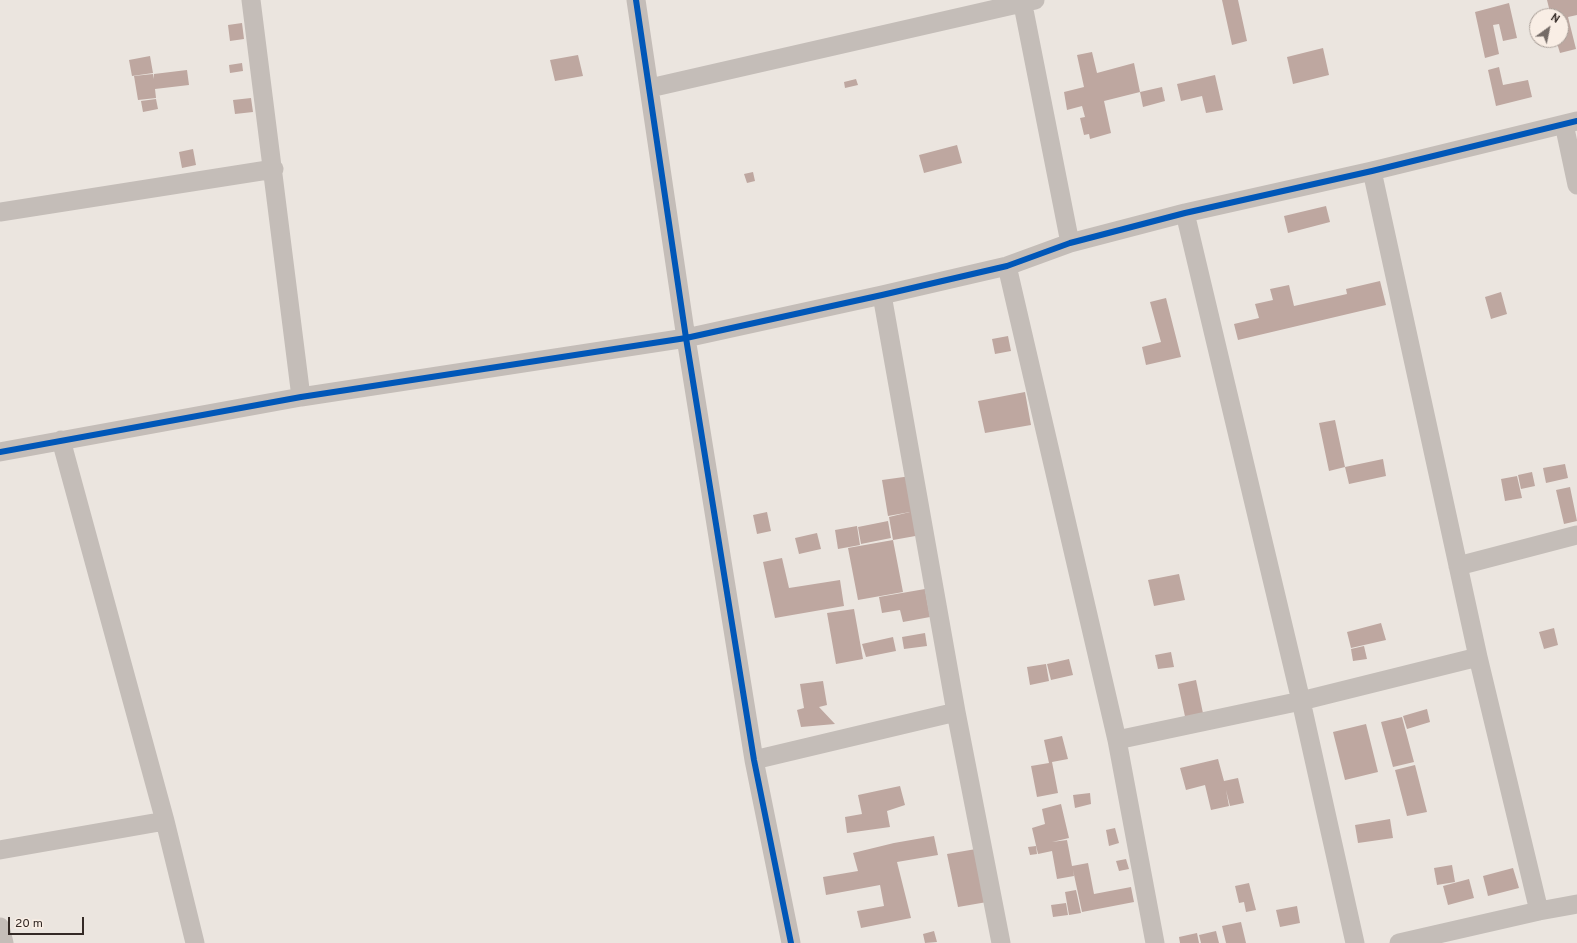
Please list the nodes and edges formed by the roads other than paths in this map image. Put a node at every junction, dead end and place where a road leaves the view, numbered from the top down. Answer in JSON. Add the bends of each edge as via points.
{"nodes":[{"id":1,"x":251,"y":0,"type":"edge"},
{"id":2,"x":636,"y":0,"type":"edge"},
{"id":3,"x":1027,"y":1,"type":"edge"},
{"id":4,"x":650,"y":88,"type":"junction"},
{"id":5,"x":1570,"y":122,"type":"edge"},
{"id":6,"x":274,"y":169,"type":"junction"},
{"id":7,"x":1372,"y":171,"type":"junction"},
{"id":8,"x":1577,"y":185,"type":"edge"},
{"id":9,"x":0,"y":212,"type":"edge"},
{"id":10,"x":1185,"y":213,"type":"junction"},
{"id":11,"x":1070,"y":243,"type":"junction"},
{"id":12,"x":1007,"y":266,"type":"junction"},
{"id":13,"x":882,"y":295,"type":"junction"},
{"id":14,"x":686,"y":338,"type":"junction"},
{"id":15,"x":301,"y":397,"type":"junction"},
{"id":16,"x":61,"y":440,"type":"junction"},
{"id":17,"x":0,"y":452,"type":"edge"},
{"id":18,"x":1577,"y":535,"type":"edge"},
{"id":19,"x":1458,"y":566,"type":"junction"},
{"id":20,"x":1478,"y":658,"type":"junction"},
{"id":21,"x":1301,"y":701,"type":"junction"},
{"id":22,"x":956,"y":712,"type":"junction"},
{"id":23,"x":1117,"y":740,"type":"junction"},
{"id":24,"x":754,"y":760,"type":"junction"},
{"id":25,"x":165,"y":821,"type":"junction"},
{"id":26,"x":0,"y":850,"type":"edge"},
{"id":27,"x":1577,"y":904,"type":"edge"},
{"id":28,"x":1538,"y":911,"type":"junction"},
{"id":29,"x":0,"y":927,"type":"edge"},
{"id":30,"x":1411,"y":942,"type":"edge"},
{"id":31,"x":4,"y":943,"type":"edge"},
{"id":32,"x":195,"y":943,"type":"edge"},
{"id":33,"x":791,"y":943,"type":"edge"},
{"id":34,"x":1001,"y":943,"type":"edge"},
{"id":35,"x":1155,"y":943,"type":"edge"},
{"id":36,"x":1354,"y":943,"type":"edge"}],
"edges":[{"from":1,"to":6,"type":"street"},
{"from":2,"to":4,"type":"street"},
{"from":3,"to":4,"type":"street"},
{"from":3,"to":11,"type":"street"},
{"from":4,"to":14,"type":"street"},
{"from":5,"to":7,"type":"street"},
{"from":5,"to":8,"type":"street"},
{"from":6,"to":9,"type":"street"},
{"from":6,"to":15,"type":"street"},
{"from":7,"to":10,"type":"street"},
{"from":7,"to":19,"type":"street"},
{"from":10,"to":11,"type":"street"},
{"from":10,"to":21,"type":"street"},
{"from":11,"to":12,"type":"street"},
{"from":12,"to":13,"type":"street"},
{"from":12,"to":23,"type":"street"},
{"from":13,"to":14,"type":"street"},
{"from":13,"to":22,"type":"street"},
{"from":14,"to":15,"type":"street"},
{"from":14,"to":24,"type":"street"},
{"from":15,"to":16,"type":"street","via":[[264,406]]},
{"from":16,"to":17,"type":"street"},
{"from":16,"to":25,"type":"street"},
{"from":18,"to":19,"type":"street"},
{"from":19,"to":20,"type":"street"},
{"from":20,"to":21,"type":"street"},
{"from":20,"to":28,"type":"street"},
{"from":21,"to":23,"type":"street"},
{"from":21,"to":36,"type":"street"},
{"from":22,"to":24,"type":"street"},
{"from":22,"to":34,"type":"street"},
{"from":23,"to":35,"type":"street"},
{"from":24,"to":33,"type":"street"},
{"from":25,"to":26,"type":"street"},
{"from":25,"to":32,"type":"street"},
{"from":27,"to":28,"type":"street"},
{"from":28,"to":30,"type":"street"},
{"from":29,"to":31,"type":"street"}]}
